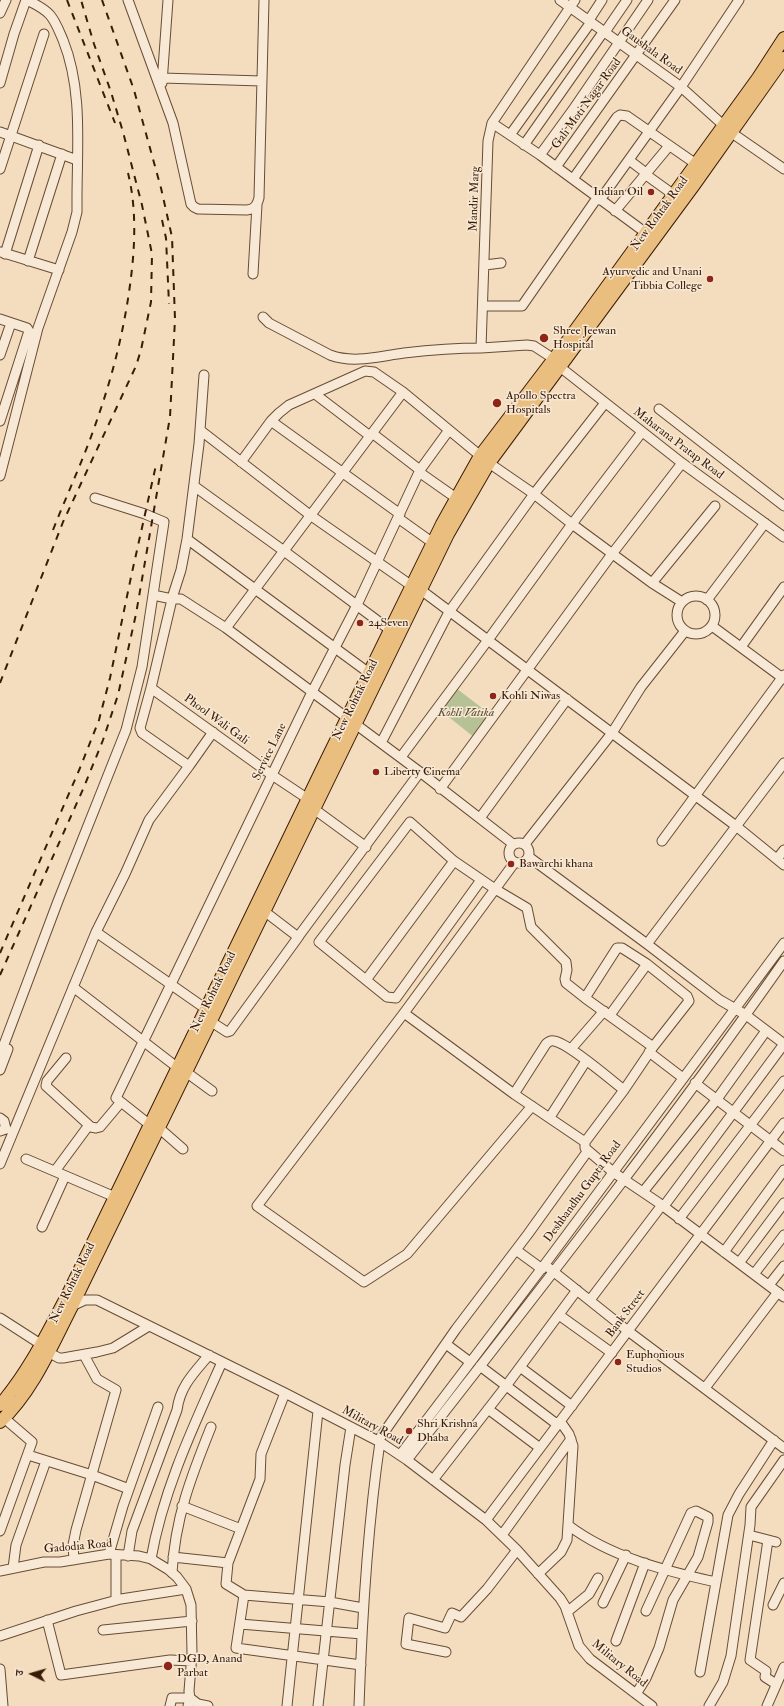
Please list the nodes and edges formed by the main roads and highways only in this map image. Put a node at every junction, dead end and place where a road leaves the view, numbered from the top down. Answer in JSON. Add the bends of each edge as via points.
{"nodes":[{"id":1,"x":784,"y":38,"type":"edge"},
{"id":2,"x":784,"y":58,"type":"edge"},
{"id":3,"x":728,"y":129,"type":"junction"},
{"id":4,"x":557,"y":363,"type":"junction"},
{"id":5,"x":484,"y":460,"type":"junction"},
{"id":6,"x":416,"y":588,"type":"junction"},
{"id":7,"x":351,"y":721,"type":"junction"},
{"id":8,"x":311,"y":804,"type":"junction"},
{"id":9,"x":182,"y":1070,"type":"junction"},
{"id":10,"x":154,"y":1126,"type":"junction"},
{"id":11,"x":45,"y":1348,"type":"junction"},
{"id":12,"x":0,"y":1405,"type":"edge"},
{"id":13,"x":2,"y":1420,"type":"edge"}],
"edges":[{"from":1,"to":3,"type":"main road","name":"New Rohtak Road"},
{"from":2,"to":3,"type":"main road","name":"New Rohtak Road"},
{"from":3,"to":4,"type":"main road","name":"New Rohtak Road"},
{"from":3,"to":4,"type":"main road","name":"New Rohtak Road","via":[[696,164]]},
{"from":4,"to":5,"type":"main road","name":"New Rohtak Road"},
{"from":5,"to":6,"type":"main road","name":"New Rohtak Road","via":[[448,534]]},
{"from":5,"to":6,"type":"main road","name":"New Rohtak Road","via":[[456,498],[433,543]]},
{"from":6,"to":7,"type":"main road","name":"New Rohtak Road"},
{"from":6,"to":7,"type":"main road","name":"New Rohtak Road","via":[[390,630],[369,673]]},
{"from":7,"to":8,"type":"main road","name":"New Rohtak Road"},
{"from":8,"to":9,"type":"main road","name":"New Rohtak Road","via":[[206,1010]]},
{"from":8,"to":9,"type":"main road","name":"New Rohtak Road","via":[[264,911],[210,1021]]},
{"from":9,"to":10,"type":"main road","name":"New Rohtak Road"},
{"from":10,"to":11,"type":"main road","name":"New Rohtak Road","via":[[115,1197]]},
{"from":10,"to":11,"type":"main road","name":"New Rohtak Road","via":[[72,1306]]},
{"from":11,"to":12,"type":"main road","name":"New Rohtak Road"},
{"from":11,"to":13,"type":"main road","name":"New Rohtak Road","via":[[22,1395]]}]}
